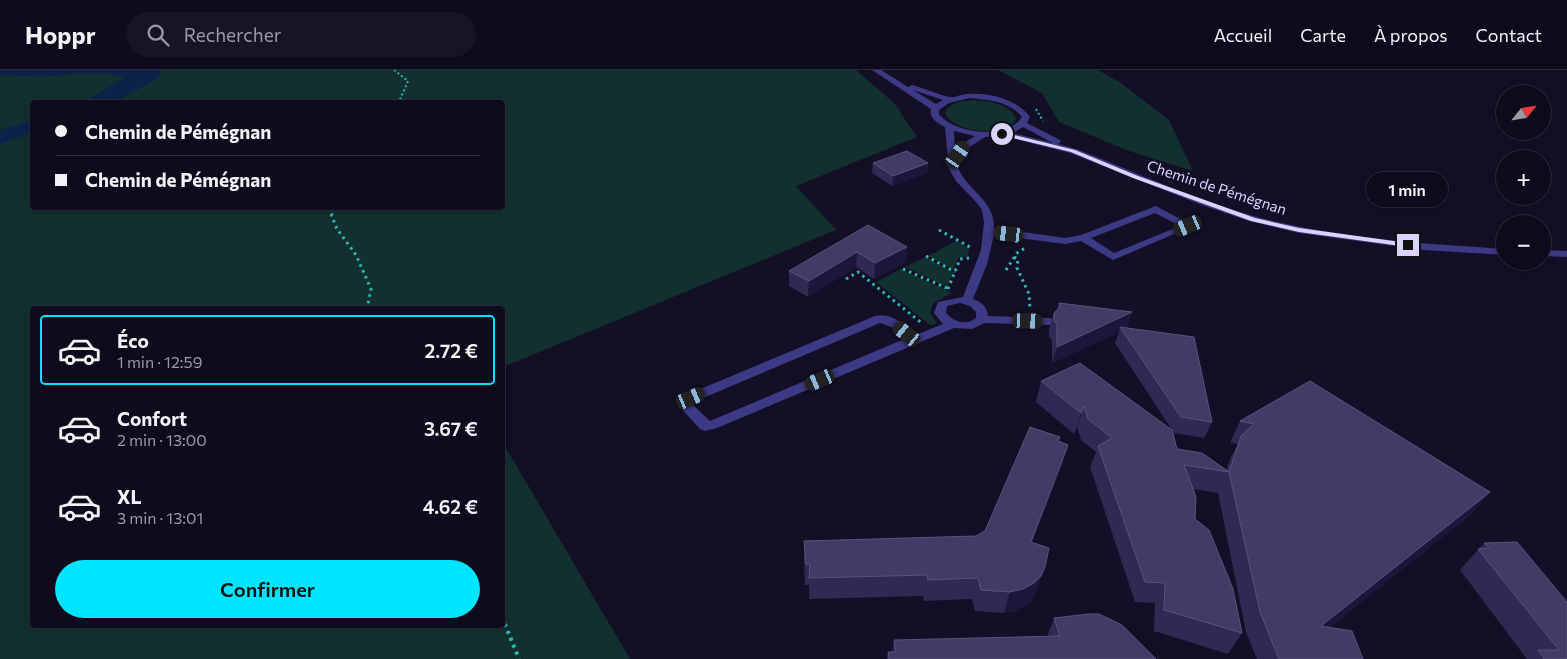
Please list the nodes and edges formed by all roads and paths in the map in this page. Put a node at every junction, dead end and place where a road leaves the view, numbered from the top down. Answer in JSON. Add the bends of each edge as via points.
{"nodes":[{"id":1,"x":394,"y":70,"type":"edge"},
{"id":2,"x":876,"y":70,"type":"edge"},
{"id":3,"x":893,"y":81,"type":"junction"},
{"id":4,"x":948,"y":99,"type":"junction"},
{"id":5,"x":400,"y":100,"type":"edge"},
{"id":6,"x":936,"y":108,"type":"junction"},
{"id":7,"x":1024,"y":124,"type":"junction"},
{"id":8,"x":949,"y":126,"type":"junction"},
{"id":9,"x":983,"y":134,"type":"junction"},
{"id":10,"x":1002,"y":134,"type":"junction"},
{"id":11,"x":1073,"y":151,"type":"junction"},
{"id":12,"x":952,"y":164,"type":"junction"},
{"id":13,"x":333,"y":210,"type":"edge"},
{"id":14,"x":939,"y":230,"type":"dead end"},
{"id":15,"x":991,"y":231,"type":"junction"},
{"id":16,"x":1043,"y":238,"type":"junction"},
{"id":17,"x":1083,"y":238,"type":"junction"},
{"id":18,"x":1496,"y":251,"type":"edge"},
{"id":19,"x":1551,"y":253,"type":"edge"},
{"id":20,"x":1567,"y":254,"type":"edge"},
{"id":21,"x":926,"y":256,"type":"dead end"},
{"id":22,"x":1014,"y":257,"type":"junction"},
{"id":23,"x":903,"y":269,"type":"dead end"},
{"id":24,"x":1006,"y":270,"type":"dead end"},
{"id":25,"x":955,"y":272,"type":"junction"},
{"id":26,"x":846,"y":279,"type":"dead end"},
{"id":27,"x":948,"y":289,"type":"junction"},
{"id":28,"x":954,"y":291,"type":"dead end"},
{"id":29,"x":967,"y":301,"type":"junction"},
{"id":30,"x":367,"y":306,"type":"edge"},
{"id":31,"x":982,"y":319,"type":"junction"},
{"id":32,"x":1028,"y":321,"type":"junction"},
{"id":33,"x":1048,"y":322,"type":"dead end"},
{"id":34,"x":953,"y":324,"type":"junction"},
{"id":35,"x":933,"y":332,"type":"junction"},
{"id":36,"x":909,"y":342,"type":"junction"},
{"id":37,"x":505,"y":624,"type":"edge"},
{"id":38,"x":519,"y":659,"type":"edge"}],
"edges":[{"from":1,"to":5,"type":"path","via":[[408,81]]},
{"from":2,"to":3,"type":"street"},
{"from":3,"to":4,"type":"street"},
{"from":3,"to":6,"type":"street"},
{"from":4,"to":6,"type":"street"},
{"from":4,"to":7,"type":"street","via":[[970,96],[1003,101],[1021,110],[1026,117]]},
{"from":6,"to":8,"type":"street","via":[[940,121]]},
{"from":7,"to":10,"type":"street"},
{"from":7,"to":11,"type":"street","name":"Chemin de Pémégnan"},
{"from":8,"to":9,"type":"street"},
{"from":8,"to":12,"type":"street"},
{"from":9,"to":10,"type":"street"},
{"from":9,"to":12,"type":"street","via":[[965,146]]},
{"from":10,"to":11,"type":"street","name":"Chemin de Pémégnan"},
{"from":11,"to":18,"type":"street","name":"Chemin de Pémégnan","via":[[1205,203],[1299,230],[1424,247]]},
{"from":12,"to":15,"type":"street","via":[[984,204]]},
{"from":13,"to":30,"type":"path","via":[[337,229],[356,254],[370,289]]},
{"from":14,"to":25,"type":"path","via":[[970,247],[970,257],[960,259]]},
{"from":15,"to":16,"type":"street"},
{"from":15,"to":29,"type":"street"},
{"from":16,"to":17,"type":"street","via":[[1065,241]]},
{"from":16,"to":22,"type":"path"},
{"from":17,"to":17,"type":"street","via":[[1156,208],[1188,226],[1114,257]]},
{"from":19,"to":20,"type":"street"},
{"from":21,"to":25,"type":"path"},
{"from":22,"to":24,"type":"path"},
{"from":22,"to":32,"type":"path","via":[[1018,259],[1017,268],[1029,294]]},
{"from":23,"to":27,"type":"path"},
{"from":25,"to":27,"type":"path"},
{"from":26,"to":35,"type":"path","via":[[858,272]]},
{"from":27,"to":28,"type":"path"},
{"from":29,"to":31,"type":"street","via":[[982,310]]},
{"from":29,"to":34,"type":"street","via":[[953,300],[942,304],[942,317]]},
{"from":31,"to":32,"type":"street"},
{"from":31,"to":34,"type":"street","via":[[974,325]]},
{"from":32,"to":33,"type":"street"},
{"from":34,"to":35,"type":"street"},
{"from":35,"to":36,"type":"street"},
{"from":36,"to":36,"type":"street","via":[[907,334],[889,319],[879,319],[691,398],[686,406],[705,426],[712,425]]},
{"from":37,"to":38,"type":"path"}]}
